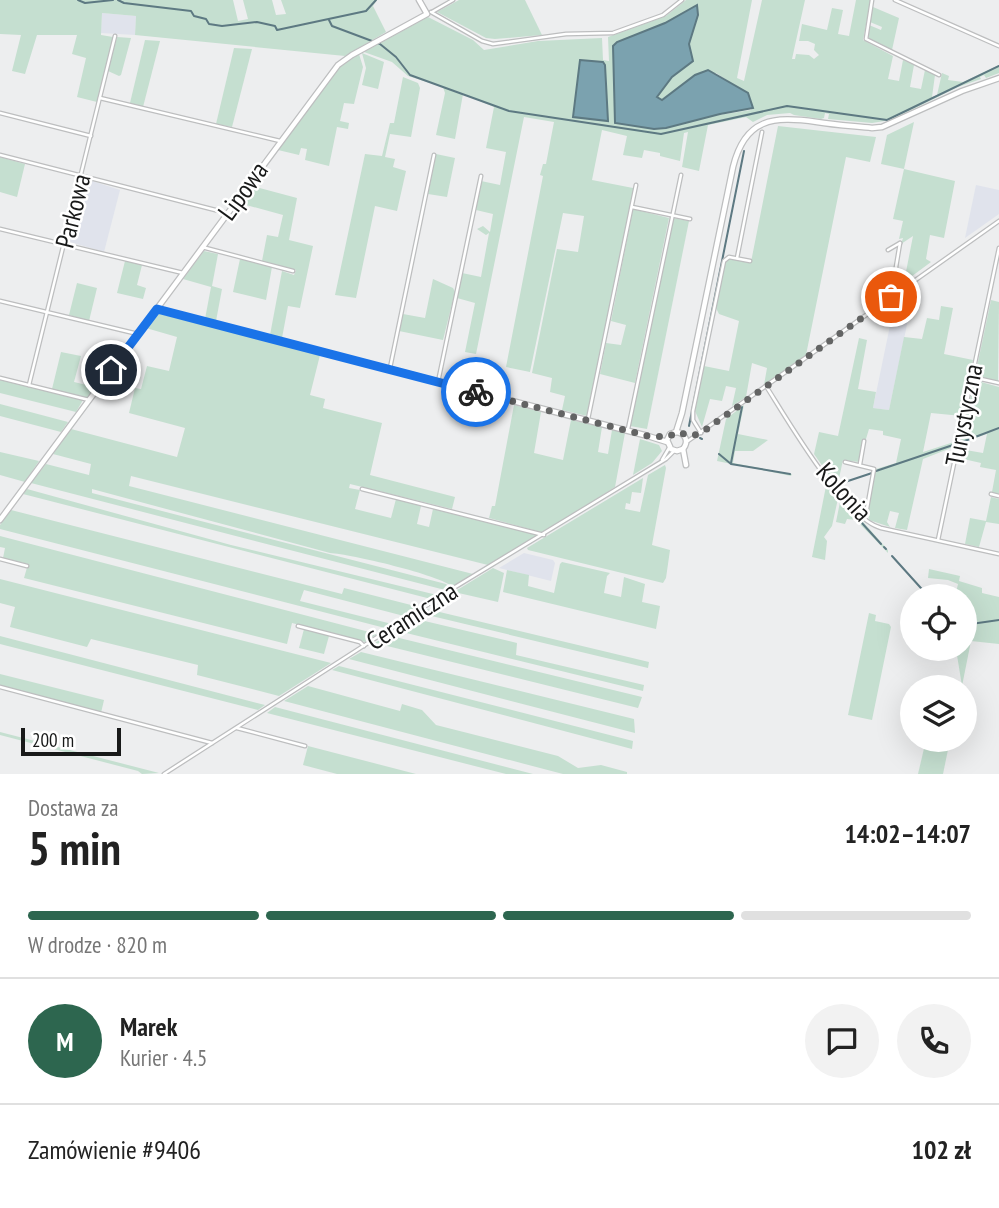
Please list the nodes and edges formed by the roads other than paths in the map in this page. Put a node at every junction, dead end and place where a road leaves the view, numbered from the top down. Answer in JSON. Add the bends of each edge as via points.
{"nodes":[{"id":1,"x":419,"y":0,"type":"edge"},
{"id":2,"x":453,"y":0,"type":"edge"},
{"id":3,"x":682,"y":0,"type":"edge"},
{"id":4,"x":872,"y":0,"type":"edge"},
{"id":5,"x":895,"y":0,"type":"edge"},
{"id":6,"x":429,"y":13,"type":"junction"},
{"id":7,"x":115,"y":36,"type":"dead end"},
{"id":8,"x":999,"y":46,"type":"edge"},
{"id":9,"x":939,"y":75,"type":"dead end"},
{"id":10,"x":999,"y":78,"type":"edge"},
{"id":11,"x":100,"y":98,"type":"junction"},
{"id":12,"x":0,"y":113,"type":"edge"},
{"id":13,"x":762,"y":132,"type":"dead end"},
{"id":14,"x":92,"y":136,"type":"junction"},
{"id":15,"x":280,"y":141,"type":"junction"},
{"id":16,"x":0,"y":155,"type":"edge"},
{"id":17,"x":434,"y":155,"type":"dead end"},
{"id":18,"x":81,"y":176,"type":"junction"},
{"id":19,"x":481,"y":176,"type":"dead end"},
{"id":20,"x":681,"y":176,"type":"dead end"},
{"id":21,"x":636,"y":185,"type":"dead end"},
{"id":22,"x":631,"y":207,"type":"junction"},
{"id":23,"x":227,"y":213,"type":"junction"},
{"id":24,"x":672,"y":216,"type":"junction"},
{"id":25,"x":690,"y":219,"type":"dead end"},
{"id":26,"x":999,"y":221,"type":"edge"},
{"id":27,"x":0,"y":229,"type":"edge"},
{"id":28,"x":64,"y":244,"type":"junction"},
{"id":29,"x":202,"y":247,"type":"junction"},
{"id":30,"x":999,"y":248,"type":"edge"},
{"id":31,"x":888,"y":250,"type":"dead end"},
{"id":32,"x":998,"y":256,"type":"edge"},
{"id":33,"x":737,"y":258,"type":"junction"},
{"id":34,"x":750,"y":261,"type":"dead end"},
{"id":35,"x":293,"y":271,"type":"dead end"},
{"id":36,"x":183,"y":274,"type":"junction"},
{"id":37,"x":891,"y":297,"type":"junction"},
{"id":38,"x":0,"y":301,"type":"edge"},
{"id":39,"x":157,"y":309,"type":"junction"},
{"id":40,"x":47,"y":313,"type":"junction"},
{"id":41,"x":138,"y":334,"type":"junction"},
{"id":42,"x":389,"y":369,"type":"junction"},
{"id":43,"x":972,"y":377,"type":"junction"},
{"id":44,"x":0,"y":378,"type":"edge"},
{"id":45,"x":438,"y":382,"type":"junction"},
{"id":46,"x":999,"y":383,"type":"edge"},
{"id":47,"x":29,"y":385,"type":"junction"},
{"id":48,"x":766,"y":386,"type":"junction"},
{"id":49,"x":89,"y":400,"type":"junction"},
{"id":50,"x":588,"y":421,"type":"junction"},
{"id":51,"x":628,"y":431,"type":"junction"},
{"id":52,"x":700,"y":433,"type":"junction"},
{"id":53,"x":683,"y":436,"type":"junction"},
{"id":54,"x":864,"y":441,"type":"dead end"},
{"id":55,"x":673,"y":446,"type":"junction"},
{"id":56,"x":845,"y":461,"type":"dead end"},
{"id":57,"x":860,"y":464,"type":"junction"},
{"id":58,"x":362,"y":489,"type":"dead end"},
{"id":59,"x":990,"y":494,"type":"dead end"},
{"id":60,"x":999,"y":496,"type":"edge"},
{"id":61,"x":862,"y":517,"type":"junction"},
{"id":62,"x":0,"y":520,"type":"edge"},
{"id":63,"x":544,"y":535,"type":"junction"},
{"id":64,"x":938,"y":540,"type":"junction"},
{"id":65,"x":999,"y":554,"type":"edge"},
{"id":66,"x":0,"y":559,"type":"edge"},
{"id":67,"x":27,"y":566,"type":"dead end"},
{"id":68,"x":298,"y":626,"type":"dead end"},
{"id":69,"x":364,"y":646,"type":"junction"},
{"id":70,"x":0,"y":687,"type":"edge"},
{"id":71,"x":237,"y":728,"type":"junction"},
{"id":72,"x":212,"y":743,"type":"junction"},
{"id":73,"x":304,"y":746,"type":"dead end"},
{"id":74,"x":163,"y":774,"type":"edge"}],
"edges":[{"from":1,"to":6,"type":"street"},
{"from":2,"to":6,"type":"street"},
{"from":3,"to":6,"type":"street","via":[[663,15],[613,33],[493,44]]},
{"from":4,"to":9,"type":"street","via":[[866,39]]},
{"from":5,"to":8,"type":"street"},
{"from":6,"to":15,"type":"street","name":"Lipowa","via":[[338,65]]},
{"from":7,"to":11,"type":"street","name":"Parkowa"},
{"from":10,"to":53,"type":"street","via":[[882,127],[782,119],[750,132],[733,167],[682,413]]},
{"from":11,"to":14,"type":"street","name":"Parkowa"},
{"from":11,"to":15,"type":"street"},
{"from":12,"to":14,"type":"street"},
{"from":13,"to":33,"type":"street"},
{"from":14,"to":18,"type":"street","name":"Parkowa"},
{"from":15,"to":23,"type":"street","name":"Lipowa"},
{"from":16,"to":18,"type":"street"},
{"from":17,"to":42,"type":"street"},
{"from":18,"to":23,"type":"street"},
{"from":18,"to":28,"type":"street","name":"Parkowa"},
{"from":19,"to":45,"type":"street"},
{"from":20,"to":24,"type":"street"},
{"from":21,"to":22,"type":"street"},
{"from":22,"to":24,"type":"street"},
{"from":22,"to":50,"type":"street"},
{"from":23,"to":29,"type":"street","name":"Lipowa"},
{"from":24,"to":25,"type":"street"},
{"from":24,"to":51,"type":"street"},
{"from":26,"to":37,"type":"street"},
{"from":27,"to":28,"type":"street"},
{"from":28,"to":36,"type":"street"},
{"from":28,"to":40,"type":"street","name":"Parkowa"},
{"from":29,"to":35,"type":"street"},
{"from":29,"to":36,"type":"street","name":"Lipowa"},
{"from":30,"to":32,"type":"street","name":"Turystyczna"},
{"from":31,"to":37,"type":"street","via":[[900,243]]},
{"from":32,"to":43,"type":"street","name":"Turystyczna"},
{"from":33,"to":34,"type":"street"},
{"from":33,"to":52,"type":"street","via":[[724,261],[694,411]]},
{"from":36,"to":39,"type":"street","name":"Lipowa"},
{"from":37,"to":48,"type":"street"},
{"from":38,"to":40,"type":"street"},
{"from":39,"to":41,"type":"street","name":"Lipowa"},
{"from":39,"to":42,"type":"street"},
{"from":40,"to":41,"type":"street"},
{"from":40,"to":47,"type":"street","name":"Parkowa"},
{"from":41,"to":49,"type":"street","name":"Lipowa"},
{"from":42,"to":45,"type":"street"},
{"from":43,"to":46,"type":"street"},
{"from":43,"to":64,"type":"street","name":"Turystyczna"},
{"from":44,"to":47,"type":"street"},
{"from":45,"to":50,"type":"street"},
{"from":47,"to":49,"type":"street"},
{"from":48,"to":52,"type":"street"},
{"from":48,"to":61,"type":"street","name":"Kolonia","via":[[830,482]]},
{"from":49,"to":62,"type":"street","name":"Lipowa"},
{"from":50,"to":51,"type":"street"},
{"from":51,"to":55,"type":"street"},
{"from":52,"to":53,"type":"street"},
{"from":53,"to":55,"type":"street"},
{"from":53,"to":55,"type":"street"},
{"from":54,"to":57,"type":"street"},
{"from":55,"to":63,"type":"street","name":"Ceramiczna","via":[[662,460]]},
{"from":56,"to":57,"type":"street"},
{"from":57,"to":61,"type":"street","via":[[874,469]]},
{"from":58,"to":63,"type":"street"},
{"from":59,"to":60,"type":"street"},
{"from":61,"to":64,"type":"street","name":"Kolonia","via":[[875,526]]},
{"from":63,"to":69,"type":"street","name":"Ceramiczna"},
{"from":64,"to":65,"type":"street","name":"Kolonia"},
{"from":66,"to":67,"type":"street"},
{"from":68,"to":69,"type":"street"},
{"from":69,"to":71,"type":"street","name":"Ceramiczna"},
{"from":70,"to":72,"type":"street"},
{"from":71,"to":72,"type":"street","name":"Ceramiczna"},
{"from":71,"to":73,"type":"street"},
{"from":72,"to":74,"type":"street","name":"Ceramiczna"}]}
